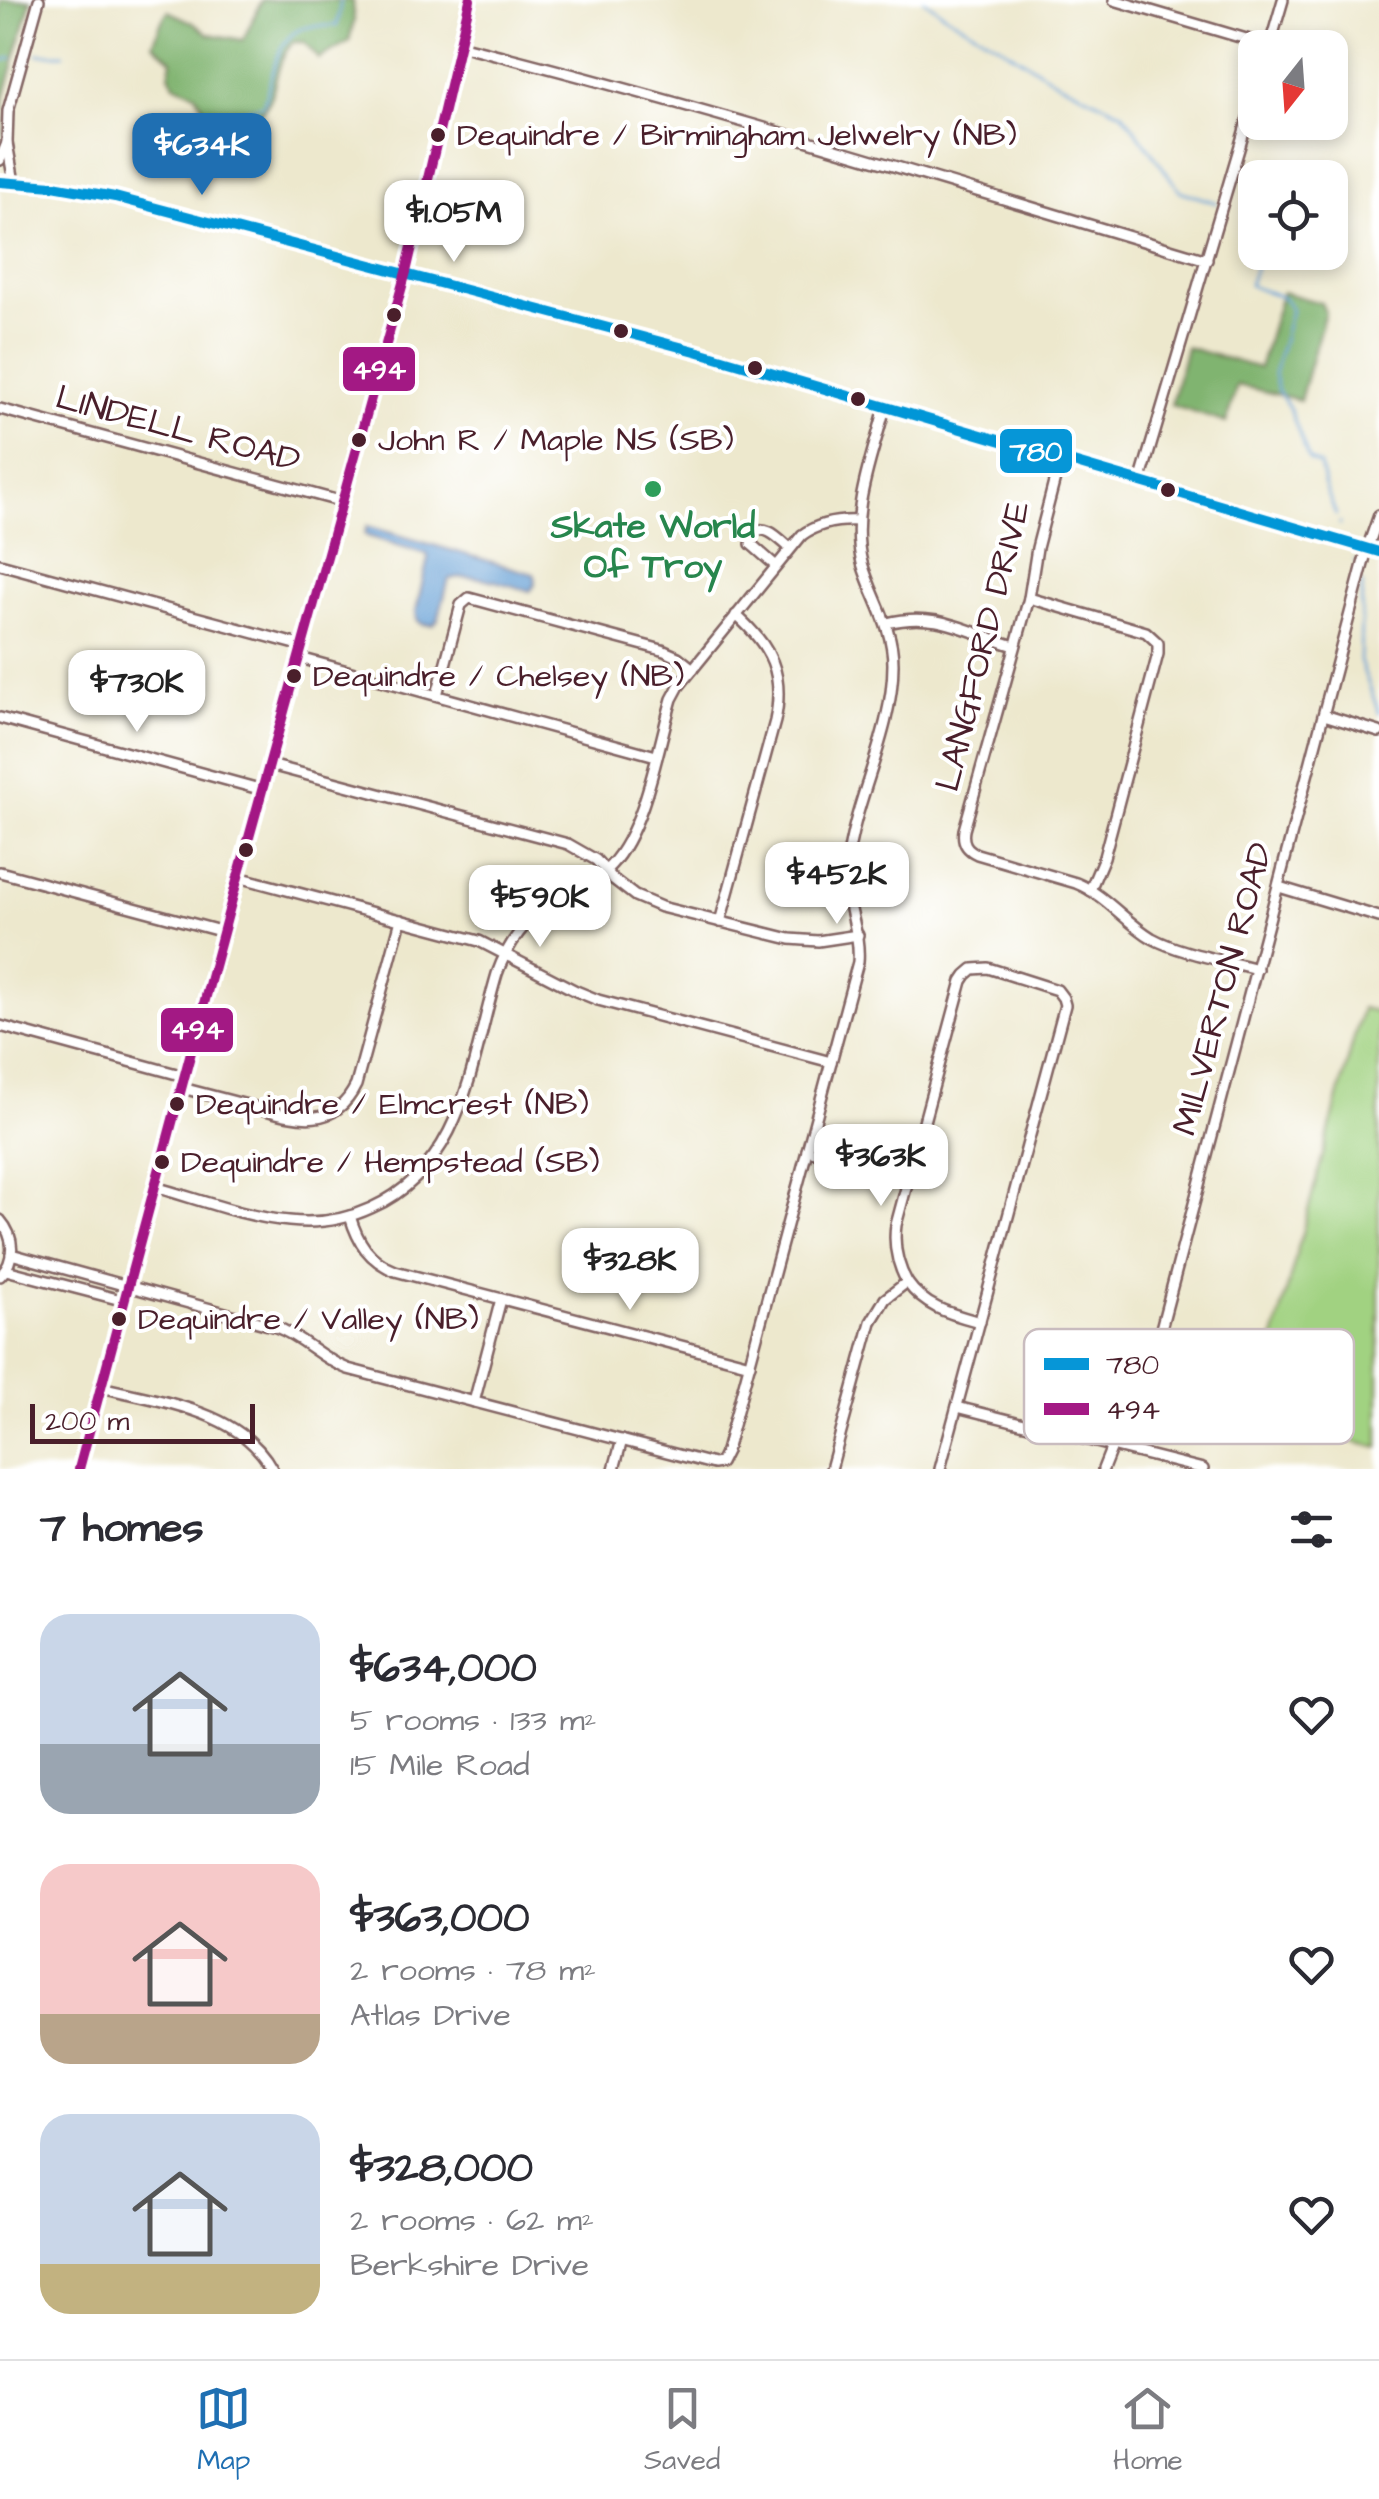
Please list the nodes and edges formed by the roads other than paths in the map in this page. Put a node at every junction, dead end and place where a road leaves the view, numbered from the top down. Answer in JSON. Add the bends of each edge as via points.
{"nodes":[{"id":1,"x":39,"y":0,"type":"edge"},
{"id":2,"x":470,"y":0,"type":"edge"},
{"id":3,"x":1114,"y":0,"type":"edge"},
{"id":4,"x":1283,"y":0,"type":"edge"},
{"id":5,"x":1274,"y":30,"type":"edge"},
{"id":6,"x":1238,"y":38,"type":"edge"},
{"id":7,"x":459,"y":45,"type":"junction"},
{"id":8,"x":1242,"y":140,"type":"edge"},
{"id":9,"x":6,"y":143,"type":"junction"},
{"id":10,"x":0,"y":160,"type":"edge"},
{"id":11,"x":0,"y":182,"type":"edge"},
{"id":12,"x":14,"y":182,"type":"junction"},
{"id":13,"x":1207,"y":260,"type":"junction"},
{"id":14,"x":406,"y":272,"type":"junction"},
{"id":15,"x":885,"y":406,"type":"junction"},
{"id":16,"x":0,"y":410,"type":"edge"},
{"id":17,"x":1060,"y":458,"type":"junction"},
{"id":18,"x":1140,"y":482,"type":"junction"},
{"id":19,"x":342,"y":502,"type":"junction"},
{"id":20,"x":1379,"y":515,"type":"edge"},
{"id":21,"x":858,"y":520,"type":"junction"},
{"id":22,"x":790,"y":548,"type":"junction"},
{"id":23,"x":1373,"y":550,"type":"edge"},
{"id":24,"x":0,"y":564,"type":"edge"},
{"id":25,"x":776,"y":566,"type":"junction"},
{"id":26,"x":1029,"y":598,"type":"junction"},
{"id":27,"x":736,"y":615,"type":"junction"},
{"id":28,"x":887,"y":623,"type":"junction"},
{"id":29,"x":1015,"y":646,"type":"junction"},
{"id":30,"x":301,"y":652,"type":"junction"},
{"id":31,"x":693,"y":668,"type":"junction"},
{"id":32,"x":437,"y":695,"type":"junction"},
{"id":33,"x":1324,"y":715,"type":"junction"},
{"id":34,"x":0,"y":718,"type":"edge"},
{"id":35,"x":1379,"y":732,"type":"edge"},
{"id":36,"x":656,"y":756,"type":"junction"},
{"id":37,"x":270,"y":765,"type":"junction"},
{"id":38,"x":264,"y":790,"type":"junction"},
{"id":39,"x":605,"y":870,"type":"junction"},
{"id":40,"x":0,"y":872,"type":"edge"},
{"id":41,"x":238,"y":876,"type":"junction"},
{"id":42,"x":1279,"y":887,"type":"junction"},
{"id":43,"x":1090,"y":890,"type":"junction"},
{"id":44,"x":1379,"y":916,"type":"edge"},
{"id":45,"x":402,"y":920,"type":"junction"},
{"id":46,"x":720,"y":922,"type":"junction"},
{"id":47,"x":224,"y":932,"type":"junction"},
{"id":48,"x":858,"y":935,"type":"junction"},
{"id":49,"x":506,"y":954,"type":"junction"},
{"id":50,"x":1257,"y":969,"type":"junction"},
{"id":51,"x":0,"y":1026,"type":"edge"},
{"id":52,"x":831,"y":1062,"type":"junction"},
{"id":53,"x":183,"y":1082,"type":"junction"},
{"id":54,"x":808,"y":1150,"type":"junction"},
{"id":55,"x":910,"y":1177,"type":"junction"},
{"id":56,"x":154,"y":1188,"type":"junction"},
{"id":57,"x":350,"y":1216,"type":"junction"},
{"id":58,"x":0,"y":1220,"type":"edge"},
{"id":59,"x":7,"y":1266,"type":"edge"},
{"id":60,"x":907,"y":1282,"type":"junction"},
{"id":61,"x":129,"y":1287,"type":"junction"},
{"id":62,"x":501,"y":1299,"type":"junction"},
{"id":63,"x":125,"y":1302,"type":"junction"},
{"id":64,"x":980,"y":1322,"type":"junction"},
{"id":65,"x":1161,"y":1329,"type":"edge"},
{"id":66,"x":750,"y":1364,"type":"junction"},
{"id":67,"x":101,"y":1386,"type":"junction"},
{"id":68,"x":474,"y":1402,"type":"junction"},
{"id":69,"x":957,"y":1407,"type":"junction"},
{"id":70,"x":1024,"y":1424,"type":"edge"},
{"id":71,"x":622,"y":1440,"type":"junction"},
{"id":72,"x":1104,"y":1444,"type":"edge"},
{"id":73,"x":1112,"y":1446,"type":"junction"},
{"id":74,"x":78,"y":1469,"type":"edge"},
{"id":75,"x":272,"y":1469,"type":"edge"},
{"id":76,"x":614,"y":1469,"type":"edge"},
{"id":77,"x":831,"y":1469,"type":"edge"},
{"id":78,"x":940,"y":1469,"type":"edge"},
{"id":79,"x":1104,"y":1469,"type":"edge"},
{"id":80,"x":1204,"y":1469,"type":"edge"}],
"edges":[{"from":1,"to":9,"type":"street","via":[[8,110]]},
{"from":2,"to":7,"type":"main road"},
{"from":3,"to":6,"type":"street"},
{"from":4,"to":5,"type":"street"},
{"from":7,"to":13,"type":"street"},
{"from":7,"to":14,"type":"main road"},
{"from":8,"to":13,"type":"street"},
{"from":9,"to":10,"type":"street"},
{"from":9,"to":12,"type":"street"},
{"from":11,"to":12,"type":"main road"},
{"from":12,"to":14,"type":"main road","via":[[115,196]]},
{"from":13,"to":18,"type":"street"},
{"from":14,"to":15,"type":"main road"},
{"from":14,"to":19,"type":"main road"},
{"from":15,"to":17,"type":"main road"},
{"from":15,"to":21,"type":"street"},
{"from":16,"to":19,"type":"street","name":"LINDELL ROAD"},
{"from":17,"to":18,"type":"main road"},
{"from":17,"to":26,"type":"street","name":"LANGFORD DRIVE"},
{"from":18,"to":23,"type":"main road"},
{"from":19,"to":30,"type":"main road"},
{"from":20,"to":23,"type":"street","name":"MILVERTON ROAD"},
{"from":21,"to":22,"type":"street","via":[[816,527]]},
{"from":21,"to":28,"type":"street","via":[[862,562]]},
{"from":22,"to":25,"type":"street"},
{"from":22,"to":25,"type":"street","via":[[767,530],[753,532],[751,544]]},
{"from":23,"to":33,"type":"street","name":"MILVERTON ROAD"},
{"from":24,"to":30,"type":"street"},
{"from":25,"to":27,"type":"street"},
{"from":26,"to":29,"type":"street","name":"LANGFORD DRIVE"},
{"from":26,"to":43,"type":"street","via":[[1146,632],[1159,649]]},
{"from":27,"to":31,"type":"street"},
{"from":27,"to":46,"type":"street","via":[[769,652],[779,696]]},
{"from":28,"to":29,"type":"street","via":[[926,618]]},
{"from":28,"to":48,"type":"street","via":[[890,697],[846,876]]},
{"from":29,"to":43,"type":"street","name":"LANGFORD DRIVE","via":[[964,830],[966,848]]},
{"from":30,"to":32,"type":"street"},
{"from":30,"to":37,"type":"main road"},
{"from":31,"to":32,"type":"street","via":[[662,650],[469,598]]},
{"from":31,"to":36,"type":"street","via":[[672,699]]},
{"from":32,"to":36,"type":"street"},
{"from":33,"to":35,"type":"street"},
{"from":33,"to":42,"type":"street","name":"MILVERTON ROAD"},
{"from":34,"to":38,"type":"street"},
{"from":36,"to":39,"type":"street","via":[[633,832]]},
{"from":37,"to":38,"type":"main road"},
{"from":37,"to":39,"type":"street","via":[[568,844]]},
{"from":38,"to":41,"type":"main road"},
{"from":39,"to":46,"type":"street","via":[[646,902]]},
{"from":39,"to":49,"type":"street","via":[[536,914]]},
{"from":40,"to":47,"type":"street"},
{"from":41,"to":45,"type":"street"},
{"from":41,"to":47,"type":"main road"},
{"from":42,"to":44,"type":"street"},
{"from":42,"to":50,"type":"street","name":"MILVERTON ROAD"},
{"from":43,"to":50,"type":"street","via":[[1161,942]]},
{"from":45,"to":49,"type":"street"},
{"from":45,"to":53,"type":"street","via":[[356,1085],[339,1108],[316,1118],[294,1117]]},
{"from":46,"to":48,"type":"street","via":[[790,940]]},
{"from":47,"to":53,"type":"main road"},
{"from":48,"to":52,"type":"street","via":[[858,962]]},
{"from":49,"to":52,"type":"street","via":[[598,1000]]},
{"from":49,"to":57,"type":"street","via":[[443,1145],[403,1190]]},
{"from":50,"to":65,"type":"street","name":"MILVERTON ROAD"},
{"from":51,"to":53,"type":"street"},
{"from":52,"to":54,"type":"street"},
{"from":53,"to":56,"type":"main road"},
{"from":54,"to":55,"type":"street"},
{"from":54,"to":66,"type":"street"},
{"from":55,"to":60,"type":"street","via":[[894,1238]]},
{"from":55,"to":64,"type":"street","via":[[966,975],[988,968],[1057,990],[1064,1012]]},
{"from":56,"to":57,"type":"street","via":[[276,1220]]},
{"from":56,"to":61,"type":"main road"},
{"from":57,"to":62,"type":"street","via":[[362,1246],[382,1265]]},
{"from":58,"to":59,"type":"street","via":[[10,1236]]},
{"from":59,"to":61,"type":"street"},
{"from":59,"to":63,"type":"street"},
{"from":60,"to":64,"type":"street","via":[[931,1306]]},
{"from":60,"to":77,"type":"street","via":[[871,1322]]},
{"from":61,"to":63,"type":"main road"},
{"from":61,"to":68,"type":"street","via":[[276,1327],[340,1366]]},
{"from":62,"to":66,"type":"street"},
{"from":62,"to":68,"type":"street"},
{"from":63,"to":67,"type":"main road"},
{"from":64,"to":69,"type":"street"},
{"from":66,"to":71,"type":"street","via":[[720,1463]]},
{"from":67,"to":74,"type":"main road"},
{"from":67,"to":75,"type":"street","via":[[218,1419],[252,1441]]},
{"from":68,"to":71,"type":"street"},
{"from":69,"to":70,"type":"street"},
{"from":69,"to":78,"type":"street"},
{"from":71,"to":76,"type":"street"},
{"from":72,"to":73,"type":"street"},
{"from":73,"to":79,"type":"street","name":"MILVERTON ROAD"},
{"from":73,"to":80,"type":"street"}]}
